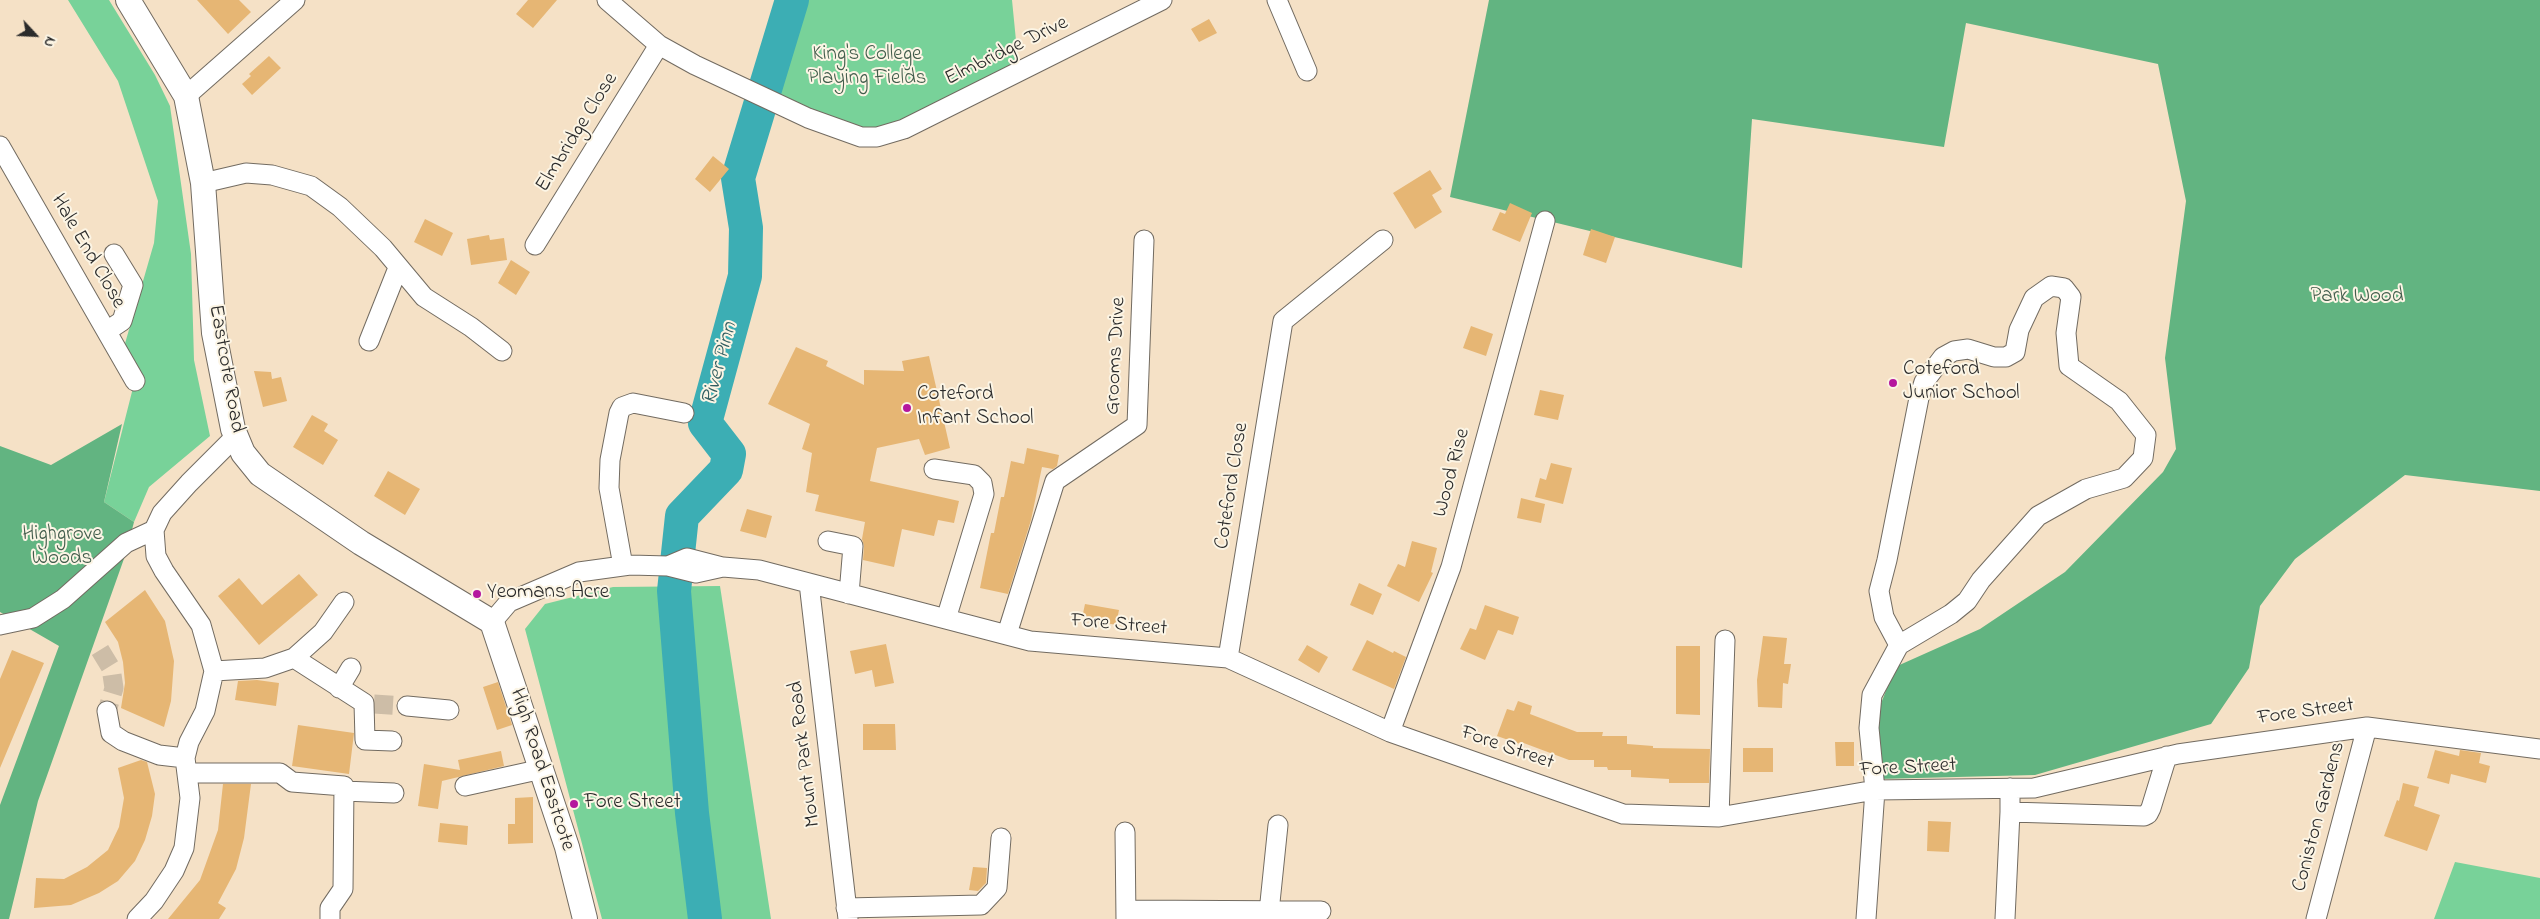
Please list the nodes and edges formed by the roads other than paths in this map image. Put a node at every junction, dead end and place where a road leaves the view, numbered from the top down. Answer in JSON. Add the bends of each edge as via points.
{"nodes":[{"id":1,"x":128,"y":0,"type":"edge"},
{"id":2,"x":295,"y":0,"type":"edge"},
{"id":3,"x":607,"y":0,"type":"edge"},
{"id":4,"x":1162,"y":0,"type":"edge"},
{"id":5,"x":1277,"y":0,"type":"edge"},
{"id":6,"x":659,"y":45,"type":"junction"},
{"id":7,"x":1307,"y":71,"type":"dead end"},
{"id":8,"x":186,"y":96,"type":"junction"},
{"id":9,"x":0,"y":146,"type":"edge"},
{"id":10,"x":203,"y":183,"type":"junction"},
{"id":11,"x":1545,"y":221,"type":"dead end"},
{"id":12,"x":1144,"y":240,"type":"dead end"},
{"id":13,"x":1384,"y":240,"type":"dead end"},
{"id":14,"x":536,"y":245,"type":"dead end"},
{"id":15,"x":114,"y":254,"type":"dead end"},
{"id":16,"x":398,"y":268,"type":"junction"},
{"id":17,"x":107,"y":330,"type":"junction"},
{"id":18,"x":369,"y":341,"type":"dead end"},
{"id":19,"x":502,"y":351,"type":"dead end"},
{"id":20,"x":135,"y":381,"type":"dead end"},
{"id":21,"x":684,"y":414,"type":"dead end"},
{"id":22,"x":235,"y":437,"type":"junction"},
{"id":23,"x":934,"y":469,"type":"dead end"},
{"id":24,"x":154,"y":530,"type":"junction"},
{"id":25,"x":828,"y":541,"type":"dead end"},
{"id":26,"x":623,"y":566,"type":"junction"},
{"id":27,"x":809,"y":583,"type":"junction"},
{"id":28,"x":849,"y":594,"type":"junction"},
{"id":29,"x":344,"y":602,"type":"dead end"},
{"id":30,"x":946,"y":619,"type":"junction"},
{"id":31,"x":492,"y":622,"type":"junction"},
{"id":32,"x":0,"y":625,"type":"edge"},
{"id":33,"x":1007,"y":634,"type":"junction"},
{"id":34,"x":1725,"y":640,"type":"dead end"},
{"id":35,"x":1899,"y":646,"type":"junction"},
{"id":36,"x":294,"y":658,"type":"junction"},
{"id":37,"x":1228,"y":658,"type":"junction"},
{"id":38,"x":352,"y":668,"type":"dead end"},
{"id":39,"x":214,"y":671,"type":"junction"},
{"id":40,"x":340,"y":688,"type":"junction"},
{"id":41,"x":407,"y":706,"type":"tunnel mouth"},
{"id":42,"x":450,"y":710,"type":"dead end"},
{"id":43,"x":107,"y":711,"type":"tunnel mouth"},
{"id":44,"x":2367,"y":727,"type":"junction"},
{"id":45,"x":1390,"y":732,"type":"junction"},
{"id":46,"x":392,"y":740,"type":"dead end"},
{"id":47,"x":2540,"y":750,"type":"edge"},
{"id":48,"x":2167,"y":756,"type":"junction"},
{"id":49,"x":187,"y":766,"type":"junction"},
{"id":50,"x":542,"y":769,"type":"junction"},
{"id":51,"x":465,"y":786,"type":"dead end"},
{"id":52,"x":2010,"y":788,"type":"junction"},
{"id":53,"x":1875,"y":790,"type":"junction"},
{"id":54,"x":344,"y":791,"type":"junction"},
{"id":55,"x":394,"y":793,"type":"dead end"},
{"id":56,"x":2010,"y":812,"type":"junction"},
{"id":57,"x":1719,"y":817,"type":"junction"},
{"id":58,"x":1278,"y":826,"type":"dead end"},
{"id":59,"x":1125,"y":832,"type":"dead end"},
{"id":60,"x":1001,"y":838,"type":"dead end"},
{"id":61,"x":1321,"y":911,"type":"dead end"},
{"id":62,"x":1270,"y":912,"type":"junction"},
{"id":63,"x":847,"y":914,"type":"edge"},
{"id":64,"x":1126,"y":915,"type":"edge"},
{"id":65,"x":139,"y":919,"type":"edge"},
{"id":66,"x":330,"y":919,"type":"edge"},
{"id":67,"x":585,"y":919,"type":"edge"},
{"id":68,"x":1866,"y":919,"type":"edge"},
{"id":69,"x":2005,"y":919,"type":"edge"},
{"id":70,"x":2316,"y":919,"type":"edge"}],
"edges":[{"from":1,"to":8,"type":"main road","name":"Eastcote Road"},
{"from":2,"to":8,"type":"street"},
{"from":3,"to":6,"type":"street","name":"Elmbridge Drive"},
{"from":4,"to":6,"type":"street","name":"Elmbridge Drive","via":[[904,129],[878,137],[849,134],[798,113]]},
{"from":5,"to":7,"type":"street"},
{"from":6,"to":14,"type":"street","name":"Elmbridge Close"},
{"from":8,"to":10,"type":"main road","name":"Eastcote Road"},
{"from":9,"to":17,"type":"street","name":"Hale End Close"},
{"from":10,"to":16,"type":"street","via":[[246,173],[272,175],[311,186],[340,207]]},
{"from":10,"to":22,"type":"main road","name":"Eastcote Road","via":[[214,333]]},
{"from":11,"to":45,"type":"street","name":"Wood Rise","via":[[1451,567]]},
{"from":12,"to":33,"type":"street","name":"Grooms Drive","via":[[1137,425],[1055,482]]},
{"from":13,"to":37,"type":"street","name":"Coteford Close","via":[[1282,321]]},
{"from":15,"to":17,"type":"street","via":[[133,285],[122,321]]},
{"from":16,"to":18,"type":"street"},
{"from":16,"to":19,"type":"street","via":[[424,297]]},
{"from":17,"to":20,"type":"street","name":"Hale End Close"},
{"from":21,"to":26,"type":"street","via":[[633,403],[622,407],[619,414],[610,460],[609,488]]},
{"from":22,"to":24,"type":"street","via":[[162,513]]},
{"from":22,"to":31,"type":"main road","name":"Eastcote Road","via":[[260,474],[368,548]]},
{"from":23,"to":30,"type":"street","via":[[974,475],[982,483],[984,494]]},
{"from":24,"to":32,"type":"street","via":[[126,543],[63,599],[33,618]]},
{"from":24,"to":39,"type":"street","via":[[156,556],[201,625]]},
{"from":25,"to":28,"type":"street","via":[[853,546]]},
{"from":26,"to":27,"type":"street","name":"Fore Street","via":[[677,566],[696,573],[723,567],[758,570]]},
{"from":26,"to":31,"type":"street","name":"Fore Street","via":[[579,572],[539,588],[509,602]]},
{"from":27,"to":28,"type":"street","name":"Fore Street"},
{"from":27,"to":63,"type":"street","name":"Mount Park Road"},
{"from":28,"to":30,"type":"street","name":"Fore Street"},
{"from":29,"to":36,"type":"street","via":[[323,632]]},
{"from":30,"to":33,"type":"street","name":"Fore Street"},
{"from":31,"to":50,"type":"main road","name":"High Road Eastcote"},
{"from":33,"to":37,"type":"street","name":"Fore Street","via":[[1030,641]]},
{"from":34,"to":57,"type":"street"},
{"from":35,"to":35,"type":"street","via":[[1952,614],[1967,601],[1981,580],[2038,516],[2086,489],[2124,478],[2144,458],[2146,435],[2119,401],[2069,366],[2066,333],[2071,297],[2064,288],[2051,286],[2034,298],[2019,330],[2015,352],[2006,357],[1994,357],[1968,349],[1954,351],[1943,358],[1924,382],[1879,591],[1884,617]]},
{"from":35,"to":53,"type":"street","via":[[1872,695],[1869,728]]},
{"from":36,"to":39,"type":"street","via":[[265,668]]},
{"from":36,"to":40,"type":"street"},
{"from":37,"to":45,"type":"street","name":"Fore Street"},
{"from":38,"to":40,"type":"street"},
{"from":39,"to":49,"type":"street","via":[[205,711],[189,742]]},
{"from":40,"to":46,"type":"street","via":[[369,703],[365,740]]},
{"from":41,"to":42,"type":"street"},
{"from":43,"to":49,"type":"street","via":[[111,733]]},
{"from":44,"to":47,"type":"street","name":"Fore Street"},
{"from":44,"to":48,"type":"street","name":"Fore Street"},
{"from":44,"to":70,"type":"street","name":"Coniston Gardens"},
{"from":45,"to":57,"type":"street","name":"Fore Street","via":[[1623,814]]},
{"from":48,"to":52,"type":"street","name":"Fore Street","via":[[2034,788]]},
{"from":48,"to":56,"type":"street","via":[[2151,808],[2144,816]]},
{"from":49,"to":54,"type":"street","via":[[280,773],[292,782],[344,786]]},
{"from":49,"to":65,"type":"street","via":[[189,806],[184,848],[174,871]]},
{"from":50,"to":51,"type":"street"},
{"from":50,"to":67,"type":"main road","name":"High Road Eastcote","via":[[567,847]]},
{"from":52,"to":53,"type":"street","name":"Fore Street"},
{"from":52,"to":56,"type":"street"},
{"from":53,"to":57,"type":"street","name":"Fore Street"},
{"from":53,"to":68,"type":"street"},
{"from":54,"to":55,"type":"street"},
{"from":54,"to":66,"type":"street","via":[[343,889],[330,908]]},
{"from":56,"to":69,"type":"street"},
{"from":58,"to":62,"type":"street"},
{"from":59,"to":64,"type":"street"},
{"from":60,"to":63,"type":"street","via":[[998,888],[981,905]]},
{"from":61,"to":62,"type":"street"},
{"from":62,"to":64,"type":"street"}]}
